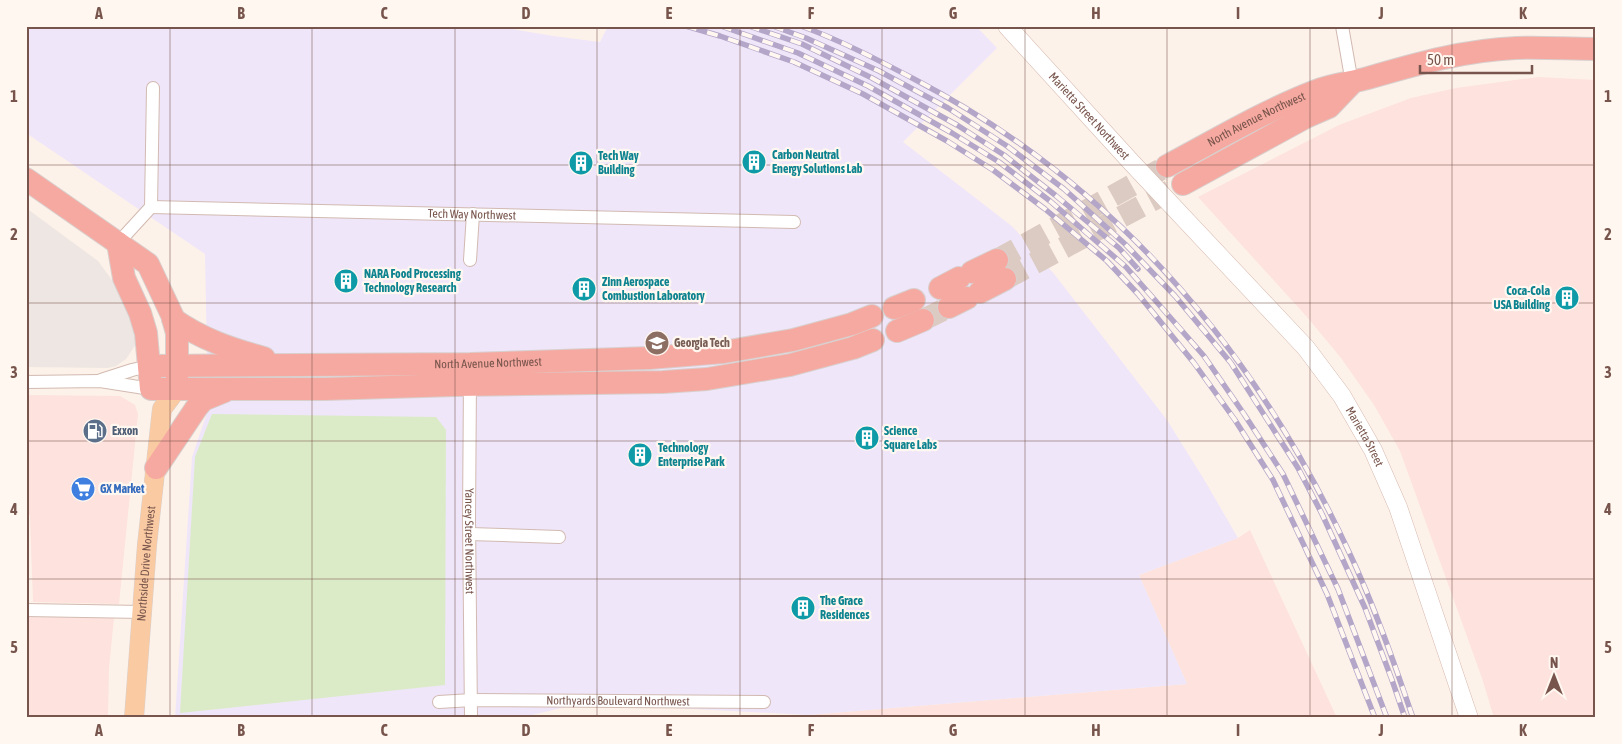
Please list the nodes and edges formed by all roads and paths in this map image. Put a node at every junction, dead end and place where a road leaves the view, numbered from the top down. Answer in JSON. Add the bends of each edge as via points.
{"nodes":[{"id":1,"x":1007,"y":26,"type":"edge"},
{"id":2,"x":1342,"y":26,"type":"edge"},
{"id":3,"x":1596,"y":49,"type":"edge"},
{"id":4,"x":1352,"y":83,"type":"junction"},
{"id":5,"x":153,"y":88,"type":"dead end"},
{"id":6,"x":1167,"y":166,"type":"tunnel mouth"},
{"id":7,"x":26,"y":179,"type":"edge"},
{"id":8,"x":1183,"y":184,"type":"tunnel mouth"},
{"id":9,"x":1173,"y":206,"type":"joint"},
{"id":10,"x":151,"y":207,"type":"junction"},
{"id":11,"x":473,"y":214,"type":"junction"},
{"id":12,"x":794,"y":222,"type":"dead end"},
{"id":13,"x":118,"y":243,"type":"junction"},
{"id":14,"x":470,"y":260,"type":"dead end"},
{"id":15,"x":1001,"y":270,"type":"tunnel mouth"},
{"id":16,"x":961,"y":289,"type":"tunnel mouth"},
{"id":17,"x":910,"y":309,"type":"tunnel mouth"},
{"id":18,"x":872,"y":316,"type":"dead end"},
{"id":19,"x":173,"y":319,"type":"junction"},
{"id":20,"x":897,"y":331,"type":"dead end"},
{"id":21,"x":873,"y":340,"type":"dead end"},
{"id":22,"x":178,"y":365,"type":"junction"},
{"id":23,"x":150,"y":366,"type":"junction"},
{"id":24,"x":294,"y":366,"type":"junction"},
{"id":25,"x":470,"y":374,"type":"junction"},
{"id":26,"x":100,"y":380,"type":"junction"},
{"id":27,"x":26,"y":382,"type":"edge"},
{"id":28,"x":151,"y":388,"type":"junction"},
{"id":29,"x":232,"y":388,"type":"junction"},
{"id":30,"x":177,"y":389,"type":"junction"},
{"id":31,"x":162,"y":409,"type":"junction"},
{"id":32,"x":156,"y":468,"type":"junction"},
{"id":33,"x":470,"y":534,"type":"junction"},
{"id":34,"x":559,"y":537,"type":"dead end"},
{"id":35,"x":26,"y":610,"type":"edge"},
{"id":36,"x":142,"y":612,"type":"junction"},
{"id":37,"x":472,"y":700,"type":"junction"},
{"id":38,"x":439,"y":702,"type":"dead end"},
{"id":39,"x":764,"y":702,"type":"dead end"},
{"id":40,"x":134,"y":718,"type":"edge"},
{"id":41,"x":471,"y":718,"type":"edge"},
{"id":42,"x":1469,"y":718,"type":"edge"}],
"edges":[{"from":1,"to":9,"type":"main road","name":"Marietta Street Northwest"},
{"from":2,"to":4,"type":"street"},
{"from":3,"to":4,"type":"highway","name":"North Avenue Northwest","via":[[1516,48],[1476,52],[1435,59]]},
{"from":4,"to":6,"type":"highway","name":"North Avenue Northwest","via":[[1318,90],[1271,111]]},
{"from":4,"to":8,"type":"highway","name":"North Avenue Northwest","via":[[1329,107]]},
{"from":5,"to":10,"type":"street"},
{"from":7,"to":13,"type":"highway"},
{"from":9,"to":42,"type":"main road","name":"Marietta Street","via":[[1306,348],[1346,404],[1373,450],[1398,507]]},
{"from":10,"to":11,"type":"street","name":"Tech Way Northwest"},
{"from":10,"to":13,"type":"street"},
{"from":11,"to":12,"type":"street","name":"Tech Way Northwest"},
{"from":11,"to":14,"type":"street"},
{"from":13,"to":19,"type":"highway","via":[[148,264]]},
{"from":13,"to":23,"type":"highway","via":[[124,278],[146,333]]},
{"from":15,"to":16,"type":"highway"},
{"from":17,"to":20,"type":"highway"},
{"from":18,"to":25,"type":"highway","name":"North Avenue Northwest","via":[[793,340],[724,352]]},
{"from":19,"to":22,"type":"highway"},
{"from":19,"to":24,"type":"highway","via":[[224,347]]},
{"from":21,"to":25,"type":"highway","name":"North Avenue Northwest","via":[[790,364],[707,379],[664,382]]},
{"from":22,"to":23,"type":"highway","name":"North Avenue Northwest"},
{"from":22,"to":24,"type":"highway","name":"North Avenue Northwest"},
{"from":22,"to":30,"type":"highway"},
{"from":23,"to":26,"type":"street","name":"North Avenue Northwest"},
{"from":23,"to":28,"type":"highway"},
{"from":24,"to":25,"type":"highway","name":"North Avenue Northwest"},
{"from":25,"to":29,"type":"highway","name":"North Avenue Northwest","via":[[325,389]]},
{"from":25,"to":33,"type":"street","name":"Yancey Street Northwest"},
{"from":26,"to":27,"type":"street","name":"North Avenue Northwest"},
{"from":26,"to":28,"type":"street","name":"North Avenue Northwest"},
{"from":28,"to":30,"type":"highway","name":"North Avenue Northwest"},
{"from":28,"to":31,"type":"main road"},
{"from":29,"to":30,"type":"highway","name":"North Avenue Northwest"},
{"from":29,"to":32,"type":"highway","via":[[204,400],[197,407]]},
{"from":30,"to":31,"type":"main road"},
{"from":31,"to":32,"type":"main road","name":"Northside Drive Northwest"},
{"from":32,"to":36,"type":"main road","name":"Northside Drive Northwest"},
{"from":33,"to":34,"type":"street"},
{"from":33,"to":37,"type":"street","name":"Yancey Street Northwest"},
{"from":35,"to":36,"type":"street"},
{"from":36,"to":40,"type":"main road","name":"Northside Drive Northwest"},
{"from":37,"to":38,"type":"street","name":"Northyards Boulevard Northwest"},
{"from":37,"to":39,"type":"street","name":"Northyards Boulevard Northwest"},
{"from":37,"to":41,"type":"street","name":"Yancey Street Northwest"}]}
